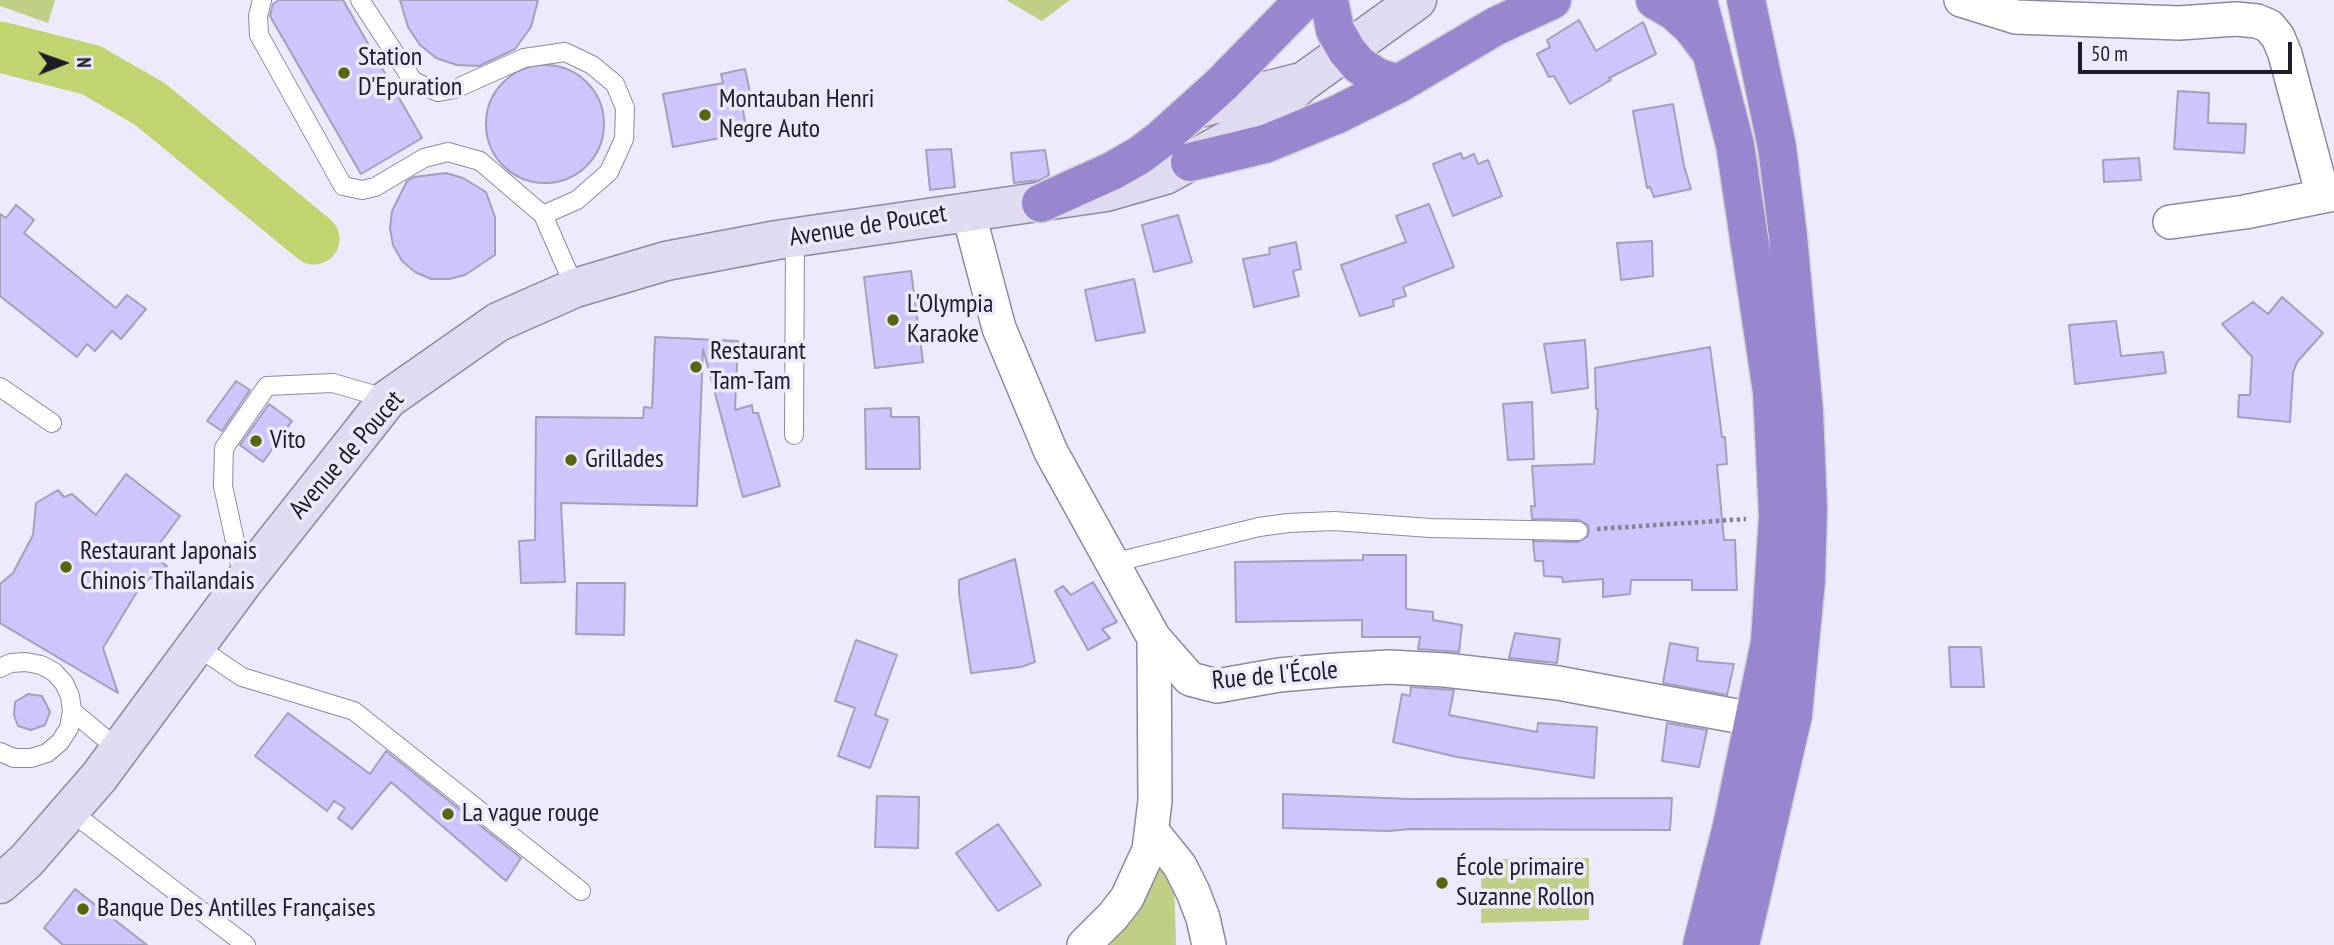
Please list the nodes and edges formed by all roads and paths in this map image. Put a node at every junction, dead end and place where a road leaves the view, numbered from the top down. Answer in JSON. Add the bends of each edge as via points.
{"nodes":[{"id":1,"x":262,"y":0,"type":"edge"},
{"id":2,"x":360,"y":0,"type":"edge"},
{"id":3,"x":1304,"y":0,"type":"edge"},
{"id":4,"x":1329,"y":0,"type":"edge"},
{"id":5,"x":1417,"y":0,"type":"edge"},
{"id":6,"x":1552,"y":0,"type":"edge"},
{"id":7,"x":1655,"y":0,"type":"edge"},
{"id":8,"x":1698,"y":0,"type":"edge"},
{"id":9,"x":1746,"y":0,"type":"edge"},
{"id":10,"x":1961,"y":0,"type":"edge"},
{"id":11,"x":1709,"y":49,"type":"junction"},
{"id":12,"x":1347,"y":51,"type":"junction"},
{"id":13,"x":1303,"y":82,"type":"junction"},
{"id":14,"x":1398,"y":84,"type":"junction"},
{"id":15,"x":1196,"y":109,"type":"junction"},
{"id":16,"x":1190,"y":162,"type":"junction"},
{"id":17,"x":2329,"y":195,"type":"edge"},
{"id":18,"x":1041,"y":203,"type":"junction"},
{"id":19,"x":968,"y":211,"type":"junction"},
{"id":20,"x":543,"y":215,"type":"junction"},
{"id":21,"x":2170,"y":222,"type":"dead end"},
{"id":22,"x":795,"y":237,"type":"junction"},
{"id":23,"x":575,"y":288,"type":"junction"},
{"id":24,"x":0,"y":387,"type":"edge"},
{"id":25,"x":388,"y":399,"type":"junction"},
{"id":26,"x":52,"y":423,"type":"dead end"},
{"id":27,"x":794,"y":435,"type":"dead end"},
{"id":28,"x":1778,"y":516,"type":"junction"},
{"id":29,"x":1578,"y":531,"type":"joint"},
{"id":30,"x":1112,"y":563,"type":"junction"},
{"id":31,"x":244,"y":581,"type":"junction"},
{"id":32,"x":1154,"y":638,"type":"junction"},
{"id":33,"x":196,"y":646,"type":"junction"},
{"id":34,"x":0,"y":668,"type":"edge"},
{"id":35,"x":72,"y":711,"type":"junction"},
{"id":36,"x":1753,"y":719,"type":"junction"},
{"id":37,"x":119,"y":750,"type":"junction"},
{"id":38,"x":0,"y":752,"type":"edge"},
{"id":39,"x":70,"y":811,"type":"junction"},
{"id":40,"x":1152,"y":831,"type":"junction"},
{"id":41,"x":0,"y":884,"type":"edge"},
{"id":42,"x":580,"y":891,"type":"dead end"},
{"id":43,"x":246,"y":945,"type":"edge"},
{"id":44,"x":1084,"y":945,"type":"edge"},
{"id":45,"x":1209,"y":945,"type":"edge"},
{"id":46,"x":1702,"y":945,"type":"edge"},
{"id":47,"x":1740,"y":945,"type":"edge"}],
"edges":[{"from":1,"to":20,"type":"lane","via":[[259,35],[343,186],[374,187],[424,158],[448,152],[480,161]]},
{"from":2,"to":20,"type":"lane","via":[[413,81],[438,92],[524,58],[565,52],[592,65],[615,84],[625,108],[624,139],[608,172],[578,200]]},
{"from":3,"to":15,"type":"highway"},
{"from":4,"to":12,"type":"highway","via":[[1335,30]]},
{"from":5,"to":12,"type":"main road"},
{"from":6,"to":14,"type":"highway","via":[[1496,26]]},
{"from":7,"to":11,"type":"highway","via":[[1691,26]]},
{"from":8,"to":11,"type":"highway"},
{"from":9,"to":47,"type":"highway","via":[[1777,147],[1788,236],[1808,508],[1793,715]]},
{"from":10,"to":17,"type":"street","via":[[2016,17],[2179,23],[2236,19],[2269,26],[2285,54]]},
{"from":11,"to":28,"type":"highway","via":[[1735,145],[1768,364]]},
{"from":12,"to":13,"type":"main road"},
{"from":12,"to":14,"type":"highway","via":[[1377,77]]},
{"from":13,"to":15,"type":"main road"},
{"from":13,"to":16,"type":"main road","name":"Avenue de Poucet","via":[[1252,127]]},
{"from":14,"to":16,"type":"highway","via":[[1265,144]]},
{"from":15,"to":18,"type":"highway","via":[[1134,159]]},
{"from":16,"to":18,"type":"main road","name":"Avenue de Poucet","via":[[1106,192]]},
{"from":17,"to":21,"type":"street"},
{"from":18,"to":19,"type":"main road","name":"Avenue de Poucet"},
{"from":19,"to":22,"type":"main road","name":"Avenue de Poucet"},
{"from":19,"to":30,"type":"street","name":"Rue de l'École","via":[[999,328],[1051,452]]},
{"from":20,"to":23,"type":"lane"},
{"from":22,"to":23,"type":"main road","name":"Avenue de Poucet","via":[[666,261]]},
{"from":22,"to":27,"type":"lane"},
{"from":23,"to":25,"type":"main road","name":"Avenue de Poucet","via":[[498,322]]},
{"from":24,"to":26,"type":"lane"},
{"from":25,"to":31,"type":"main road","name":"Avenue de Poucet"},
{"from":25,"to":31,"type":"lane","via":[[333,383],[267,387],[224,448],[223,486]]},
{"from":28,"to":29,"type":"path"},
{"from":28,"to":36,"type":"highway","via":[[1770,642]]},
{"from":29,"to":30,"type":"lane","via":[[1288,523]]},
{"from":30,"to":32,"type":"street","name":"Rue de l'École"},
{"from":31,"to":33,"type":"main road","name":"Avenue de Poucet"},
{"from":32,"to":36,"type":"street","name":"Rue de l'École","via":[[1190,679],[1217,687],[1336,670],[1446,670],[1558,683]]},
{"from":32,"to":40,"type":"street"},
{"from":33,"to":37,"type":"main road","name":"Avenue de Poucet"},
{"from":33,"to":42,"type":"lane","via":[[242,677],[354,711]]},
{"from":34,"to":35,"type":"lane","via":[[26,662],[54,672],[70,696]]},
{"from":35,"to":37,"type":"lane"},
{"from":35,"to":38,"type":"lane","via":[[69,728],[47,753],[14,758]]},
{"from":36,"to":46,"type":"highway"},
{"from":37,"to":39,"type":"main road","name":"Avenue de Poucet"},
{"from":39,"to":41,"type":"main road","name":"Avenue de Poucet"},
{"from":39,"to":43,"type":"lane"},
{"from":40,"to":44,"type":"street","via":[[1149,850],[1126,898]]},
{"from":40,"to":45,"type":"street","via":[[1180,866],[1193,892]]}]}
